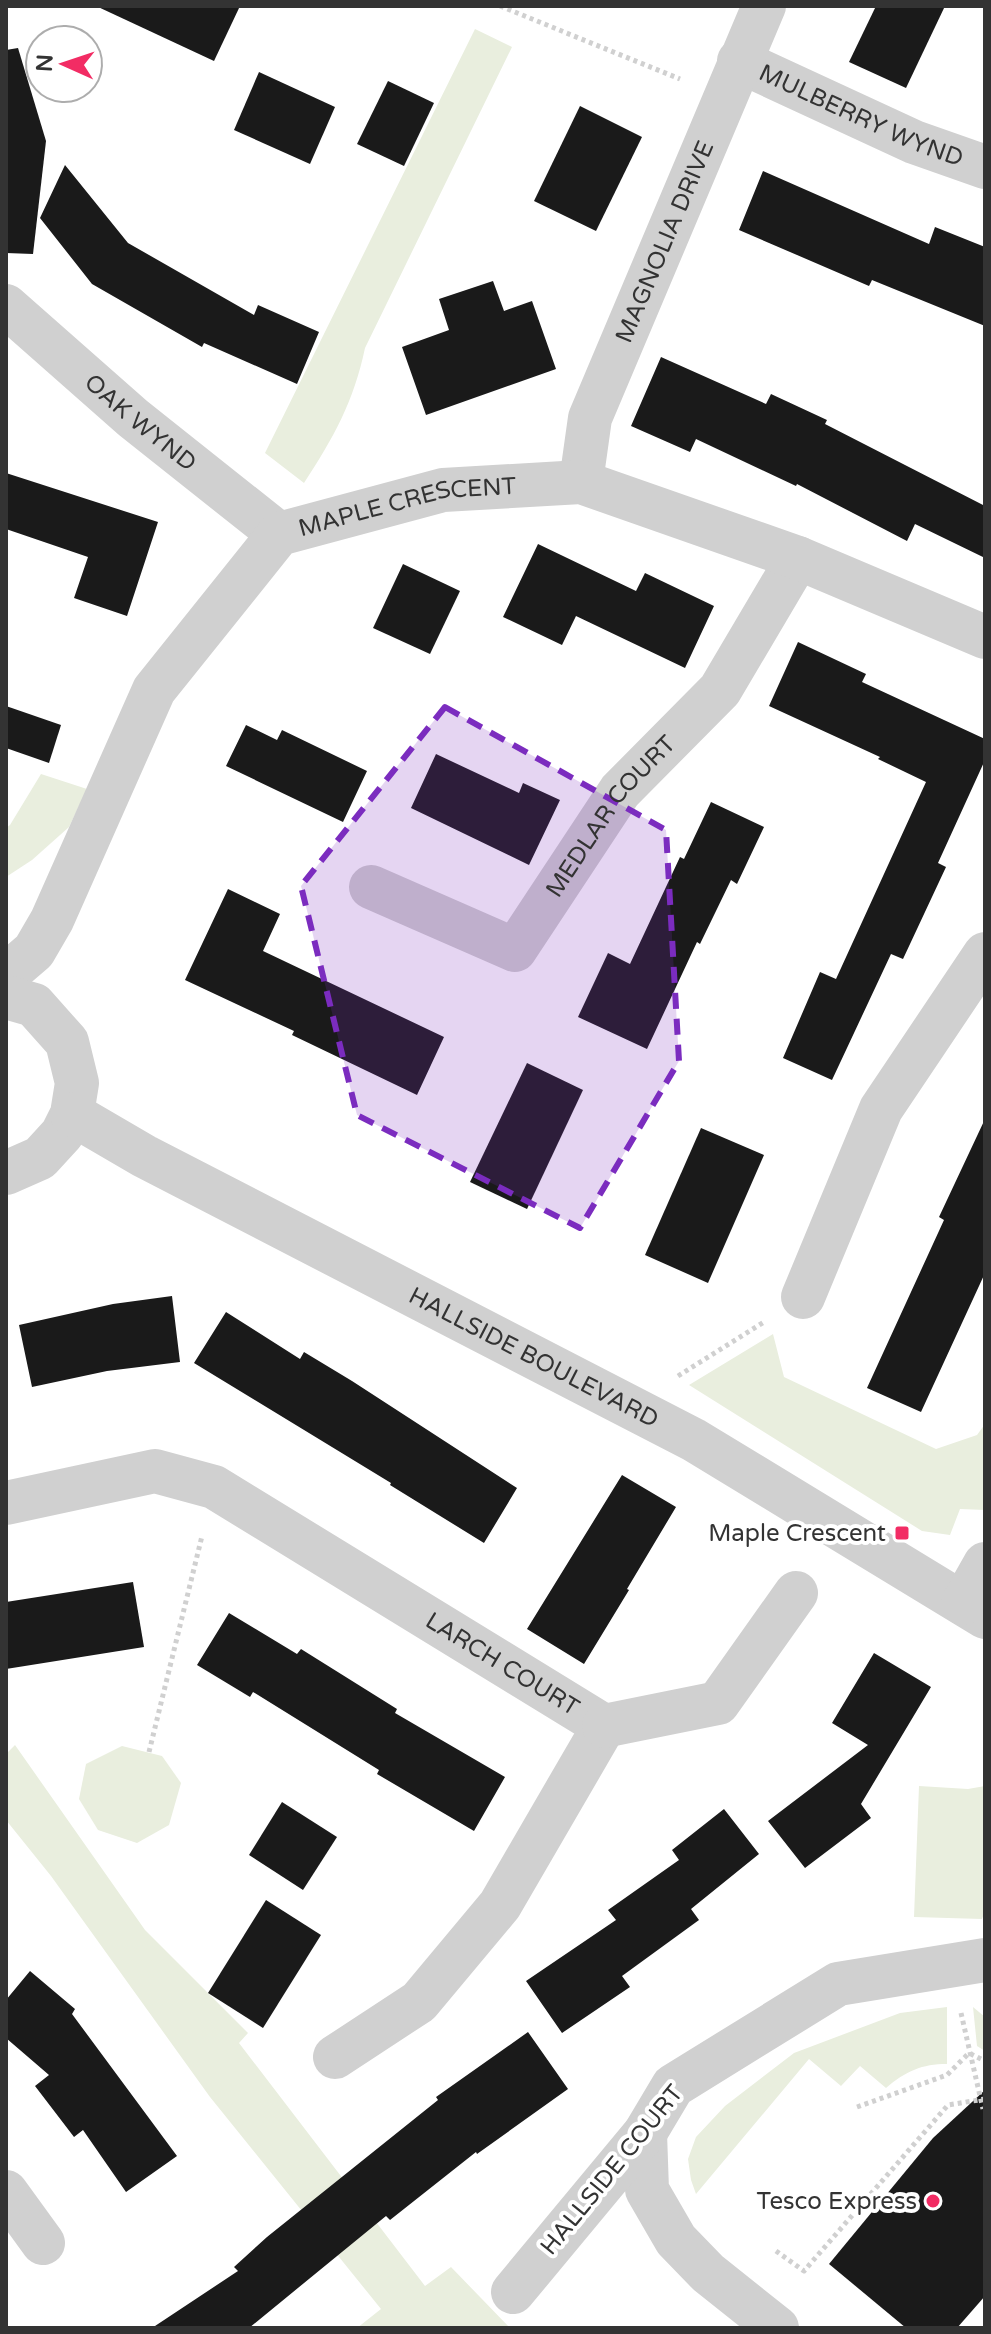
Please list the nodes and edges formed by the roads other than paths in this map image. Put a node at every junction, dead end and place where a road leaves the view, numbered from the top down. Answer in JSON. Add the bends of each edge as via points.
{"nodes":[{"id":1,"x":764,"y":6,"type":"edge"},
{"id":2,"x":739,"y":61,"type":"junction"},
{"id":3,"x":985,"y":167,"type":"edge"},
{"id":4,"x":6,"y":306,"type":"edge"},
{"id":5,"x":581,"y":482,"type":"junction"},
{"id":6,"x":279,"y":534,"type":"junction"},
{"id":7,"x":798,"y":558,"type":"junction"},
{"id":8,"x":985,"y":637,"type":"edge"},
{"id":9,"x":371,"y":887,"type":"dead end"},
{"id":10,"x":985,"y":954,"type":"edge"},
{"id":11,"x":6,"y":975,"type":"edge"},
{"id":12,"x":6,"y":997,"type":"edge"},
{"id":13,"x":72,"y":1114,"type":"junction"},
{"id":14,"x":6,"y":1173,"type":"edge"},
{"id":15,"x":803,"y":1297,"type":"road end"},
{"id":16,"x":6,"y":1503,"type":"edge"},
{"id":17,"x":985,"y":1564,"type":"edge"},
{"id":18,"x":796,"y":1593,"type":"dead end"},
{"id":19,"x":974,"y":1610,"type":"edge"},
{"id":20,"x":604,"y":1726,"type":"junction"},
{"id":21,"x":985,"y":1960,"type":"edge"},
{"id":22,"x":335,"y":2057,"type":"dead end"},
{"id":23,"x":645,"y":2133,"type":"junction"},
{"id":24,"x":6,"y":2192,"type":"edge"},
{"id":25,"x":43,"y":2243,"type":"dead end"},
{"id":26,"x":513,"y":2292,"type":"dead end"},
{"id":27,"x":777,"y":2328,"type":"edge"}],
"edges":[{"from":1,"to":2,"type":"street","name":"MAGNOLIA DRIVE"},
{"from":2,"to":3,"type":"street","name":"MULBERRY WYND","via":[[914,142]]},
{"from":2,"to":5,"type":"street","name":"MAGNOLIA DRIVE","via":[[590,418]]},
{"from":4,"to":6,"type":"street","name":"OAK WYND","via":[[133,418]]},
{"from":5,"to":6,"type":"street","name":"MAPLE CRESCENT","via":[[443,490]]},
{"from":5,"to":7,"type":"street","name":"MAPLE CRESCENT"},
{"from":6,"to":11,"type":"street","name":"MAPLE CRESCENT","via":[[154,690],[52,920],[34,951]]},
{"from":7,"to":8,"type":"street","name":"MAPLE CRESCENT"},
{"from":7,"to":9,"type":"street","name":"MEDLAR COURT","via":[[720,690],[620,791],[515,950]]},
{"from":10,"to":15,"type":"street","via":[[881,1109]]},
{"from":12,"to":13,"type":"street","via":[[34,1005],[69,1044],[77,1083]]},
{"from":13,"to":14,"type":"street","via":[[40,1158]]},
{"from":13,"to":19,"type":"street","name":"HALLSIDE BOULEVARD","via":[[694,1440]]},
{"from":16,"to":20,"type":"street","name":"LARCH COURT","via":[[155,1471],[214,1487]]},
{"from":17,"to":19,"type":"street"},
{"from":18,"to":20,"type":"street","via":[[718,1703]]},
{"from":20,"to":22,"type":"street","name":"LARCH COURT","via":[[500,1905],[419,2002]]},
{"from":21,"to":23,"type":"street","name":"HALLSIDE COURT","via":[[838,1984],[673,2086]]},
{"from":23,"to":26,"type":"street","name":"HALLSIDE COURT"},
{"from":23,"to":27,"type":"street","via":[[647,2190],[676,2240]]},
{"from":24,"to":25,"type":"street"}]}
